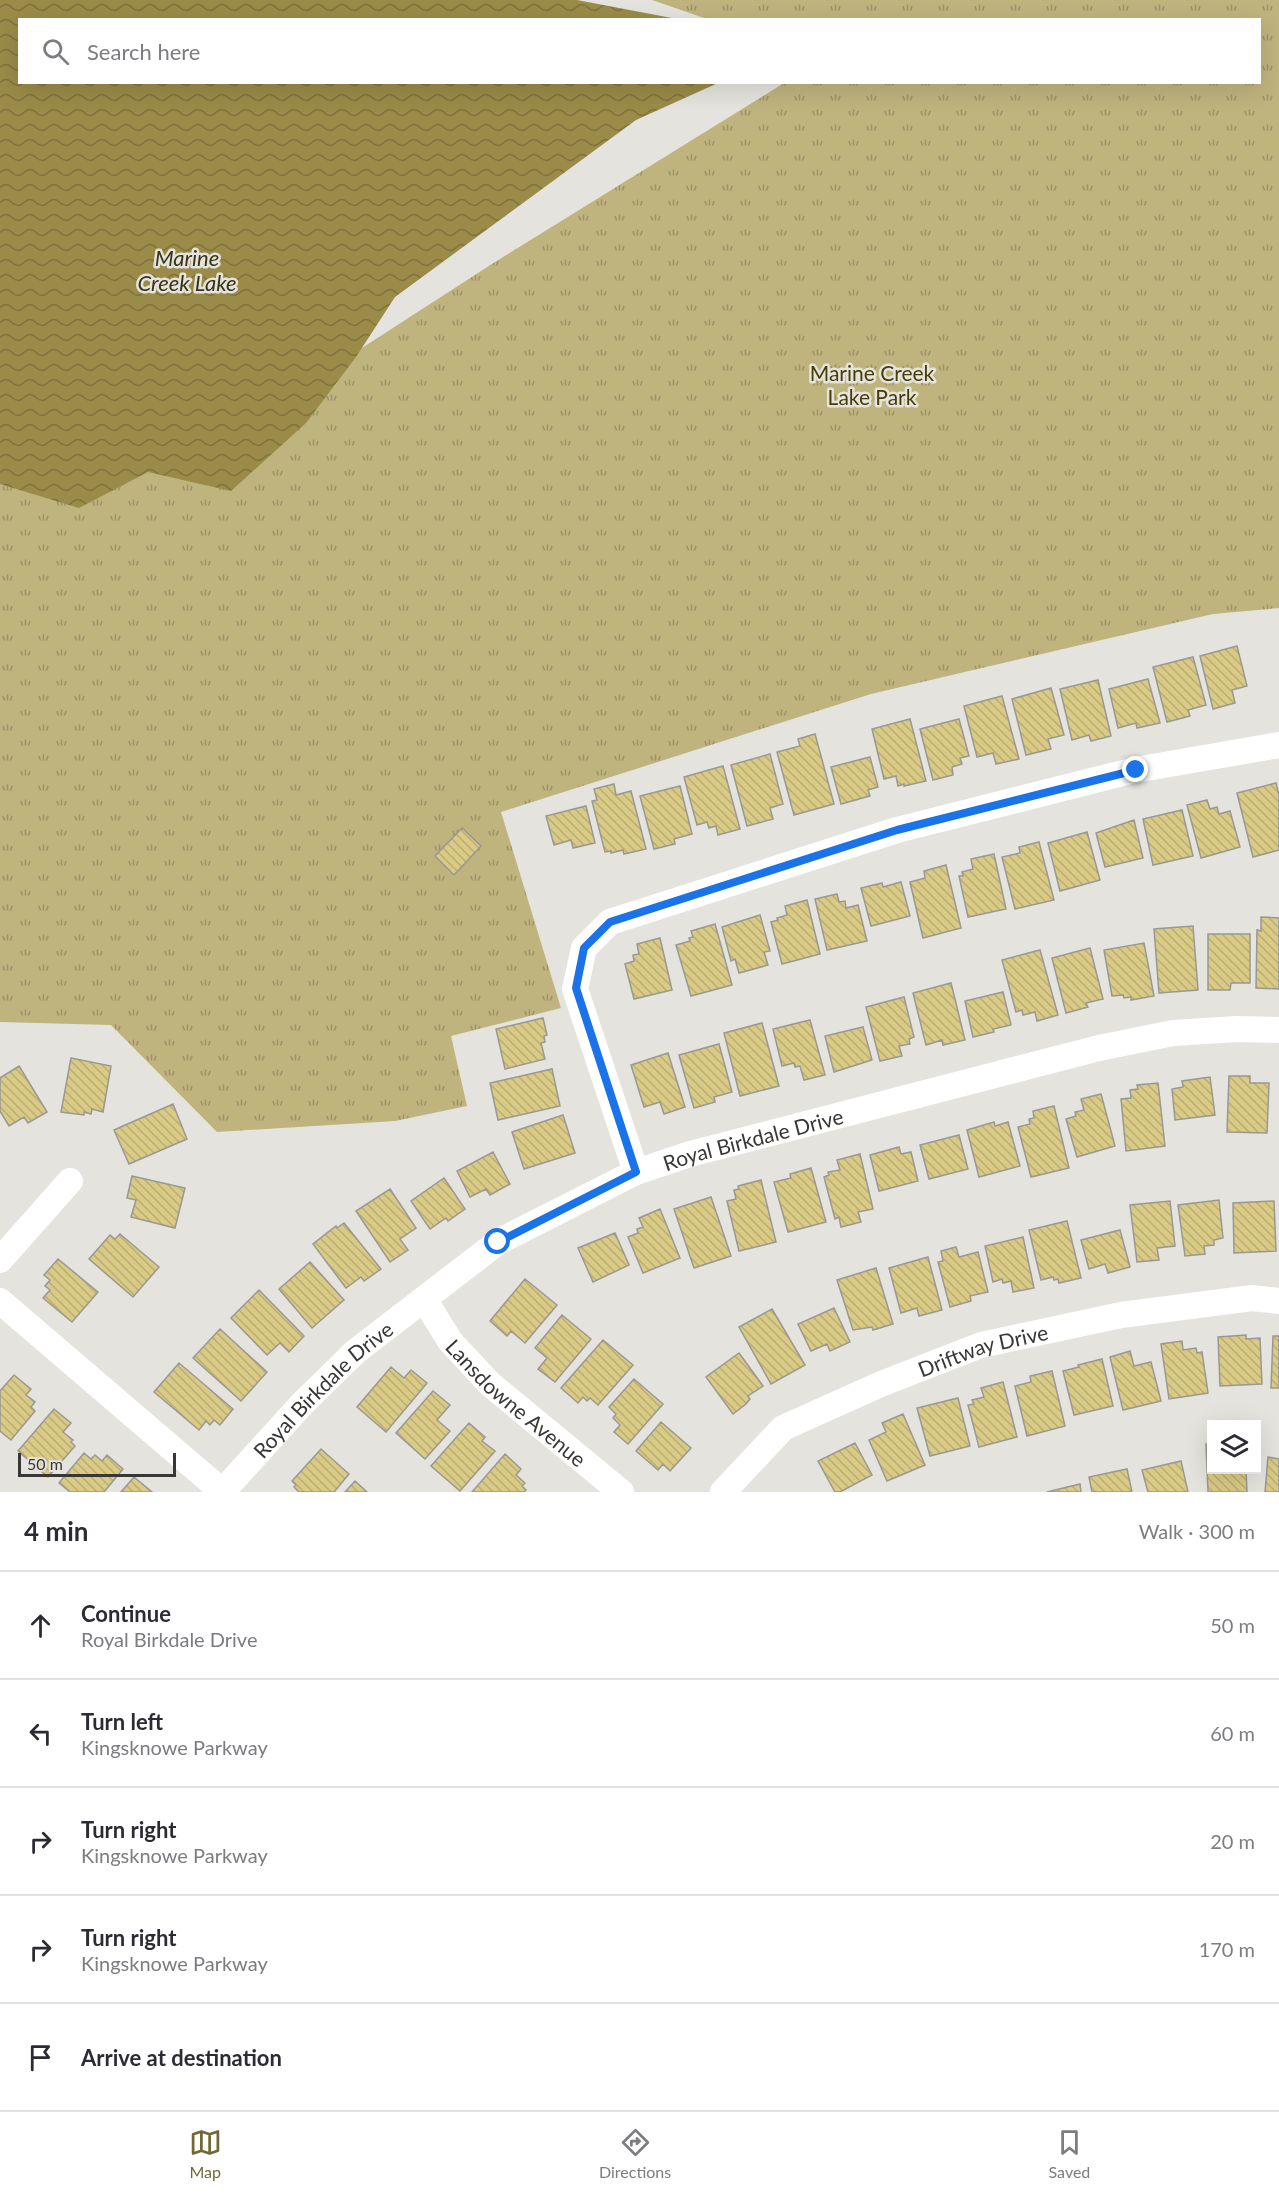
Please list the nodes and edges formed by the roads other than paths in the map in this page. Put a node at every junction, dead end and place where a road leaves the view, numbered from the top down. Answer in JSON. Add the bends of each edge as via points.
{"nodes":[{"id":1,"x":1279,"y":745,"type":"edge"},
{"id":2,"x":1279,"y":1030,"type":"edge"},
{"id":3,"x":636,"y":1172,"type":"junction"},
{"id":4,"x":70,"y":1180,"type":"dead end"},
{"id":5,"x":0,"y":1260,"type":"edge"},
{"id":6,"x":424,"y":1299,"type":"junction"},
{"id":7,"x":0,"y":1301,"type":"edge"},
{"id":8,"x":1279,"y":1301,"type":"edge"},
{"id":9,"x":223,"y":1492,"type":"edge"},
{"id":10,"x":621,"y":1492,"type":"edge"},
{"id":11,"x":723,"y":1492,"type":"edge"}],
"edges":[{"from":1,"to":3,"type":"street","via":[[1136,770],[897,830],[610,922],[584,948],[576,988]]},
{"from":2,"to":3,"type":"street","name":"Royal Birkdale Drive","via":[[1173,1033],[1099,1048],[690,1154]]},
{"from":3,"to":6,"type":"street","name":"Royal Birkdale Drive","via":[[498,1242]]},
{"from":4,"to":5,"type":"street"},
{"from":6,"to":9,"type":"street","name":"Royal Birkdale Drive","via":[[355,1352]]},
{"from":6,"to":10,"type":"street","name":"Lansdowne Avenue","via":[[450,1341],[490,1384]]},
{"from":7,"to":9,"type":"street"},
{"from":8,"to":11,"type":"street","name":"Driftway Drive","via":[[1252,1298],[1121,1316],[981,1345],[783,1428]]}]}
